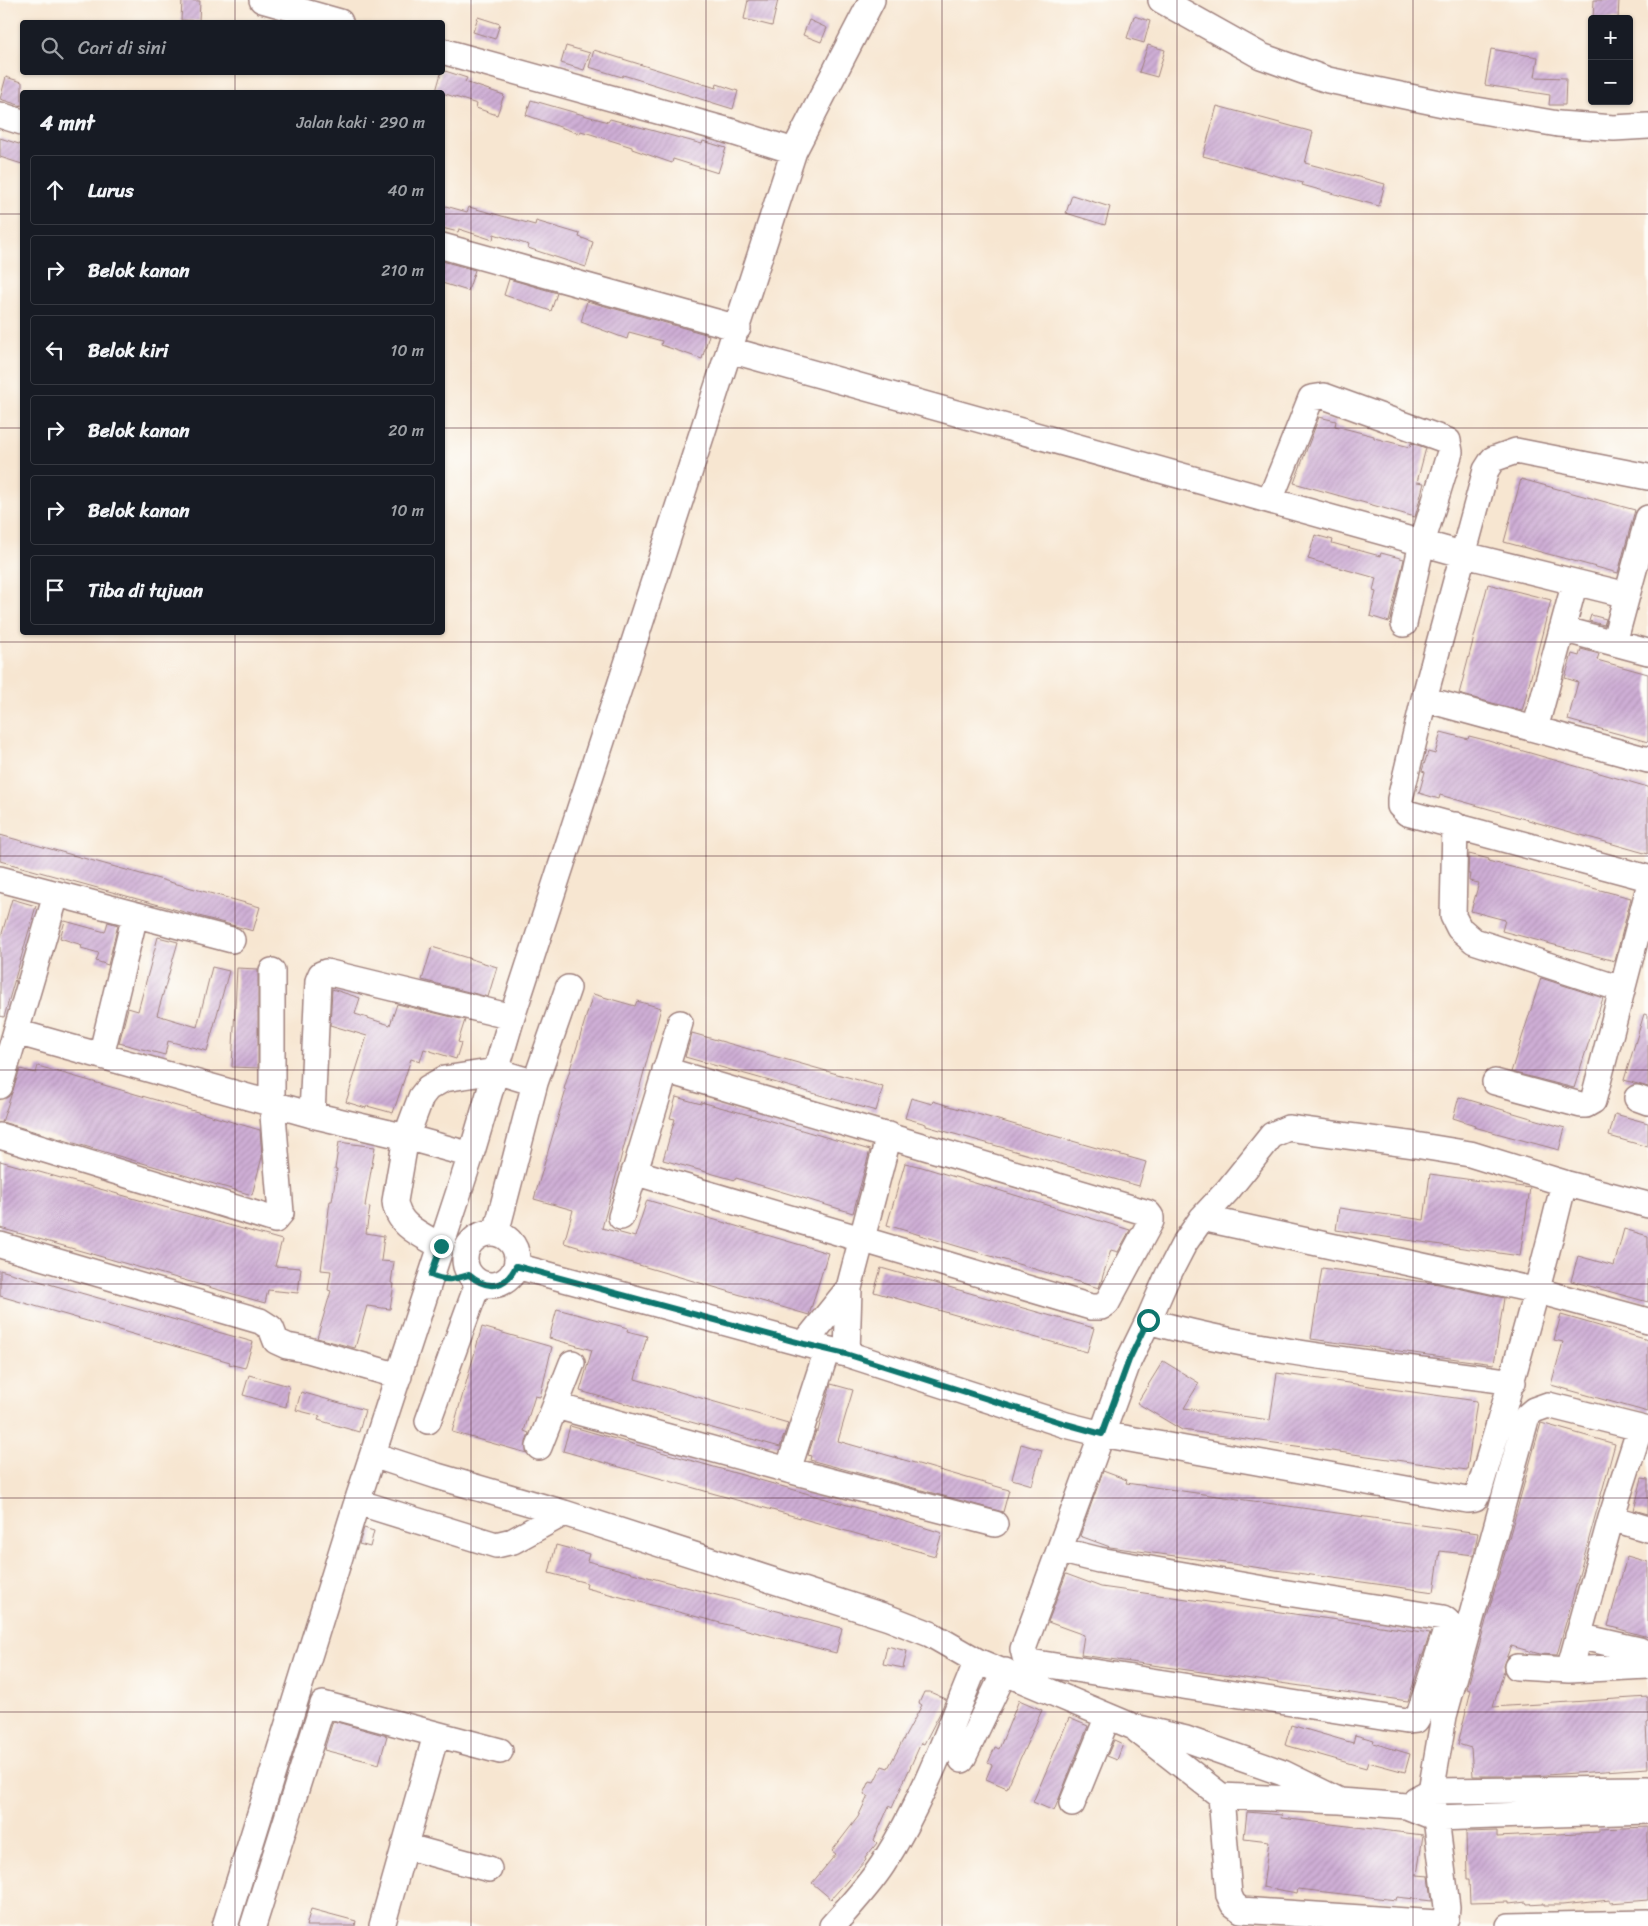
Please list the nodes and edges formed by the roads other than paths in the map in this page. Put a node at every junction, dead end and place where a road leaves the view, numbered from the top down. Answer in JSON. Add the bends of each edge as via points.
{"nodes":[{"id":1,"x":262,"y":0,"type":"edge"},
{"id":2,"x":872,"y":0,"type":"edge"},
{"id":3,"x":1161,"y":0,"type":"edge"},
{"id":4,"x":333,"y":20,"type":"edge"},
{"id":5,"x":445,"y":52,"type":"edge"},
{"id":6,"x":0,"y":115,"type":"edge"},
{"id":7,"x":20,"y":121,"type":"edge"},
{"id":8,"x":1648,"y":126,"type":"edge"},
{"id":9,"x":794,"y":151,"type":"junction"},
{"id":10,"x":445,"y":247,"type":"edge"},
{"id":11,"x":734,"y":339,"type":"junction"},
{"id":12,"x":1648,"y":477,"type":"edge"},
{"id":13,"x":1270,"y":500,"type":"junction"},
{"id":14,"x":1648,"y":518,"type":"edge"},
{"id":15,"x":1443,"y":548,"type":"junction"},
{"id":16,"x":1575,"y":582,"type":"junction"},
{"id":17,"x":1627,"y":595,"type":"junction"},
{"id":18,"x":1404,"y":624,"type":"dead end"},
{"id":19,"x":1562,"y":629,"type":"junction"},
{"id":20,"x":1614,"y":643,"type":"junction"},
{"id":21,"x":1648,"y":652,"type":"edge"},
{"id":22,"x":1424,"y":700,"type":"junction"},
{"id":23,"x":1534,"y":730,"type":"junction"},
{"id":24,"x":1648,"y":760,"type":"edge"},
{"id":25,"x":1455,"y":825,"type":"junction"},
{"id":26,"x":1648,"y":878,"type":"edge"},
{"id":27,"x":0,"y":879,"type":"edge"},
{"id":28,"x":1648,"y":891,"type":"edge"},
{"id":29,"x":56,"y":895,"type":"junction"},
{"id":30,"x":135,"y":915,"type":"junction"},
{"id":31,"x":232,"y":940,"type":"dead end"},
{"id":32,"x":272,"y":971,"type":"dead end"},
{"id":33,"x":568,"y":988,"type":"dead end"},
{"id":34,"x":1621,"y":989,"type":"junction"},
{"id":35,"x":512,"y":1017,"type":"junction"},
{"id":36,"x":680,"y":1023,"type":"dead end"},
{"id":37,"x":16,"y":1032,"type":"junction"},
{"id":38,"x":101,"y":1056,"type":"junction"},
{"id":39,"x":665,"y":1070,"type":"junction"},
{"id":40,"x":496,"y":1071,"type":"junction"},
{"id":41,"x":1495,"y":1082,"type":"dead end"},
{"id":42,"x":535,"y":1083,"type":"junction"},
{"id":43,"x":0,"y":1086,"type":"edge"},
{"id":44,"x":294,"y":1109,"type":"junction"},
{"id":45,"x":889,"y":1135,"type":"junction"},
{"id":46,"x":0,"y":1136,"type":"edge"},
{"id":47,"x":406,"y":1137,"type":"junction"},
{"id":48,"x":471,"y":1155,"type":"junction"},
{"id":49,"x":634,"y":1172,"type":"junction"},
{"id":50,"x":1564,"y":1183,"type":"junction"},
{"id":51,"x":1648,"y":1205,"type":"edge"},
{"id":52,"x":454,"y":1207,"type":"junction"},
{"id":53,"x":621,"y":1217,"type":"dead end"},
{"id":54,"x":1202,"y":1218,"type":"junction"},
{"id":55,"x":488,"y":1233,"type":"junction"},
{"id":56,"x":862,"y":1238,"type":"junction"},
{"id":57,"x":0,"y":1245,"type":"edge"},
{"id":58,"x":441,"y":1246,"type":"junction"},
{"id":59,"x":516,"y":1266,"type":"junction"},
{"id":60,"x":431,"y":1275,"type":"junction"},
{"id":61,"x":474,"y":1279,"type":"junction"},
{"id":62,"x":849,"y":1288,"type":"junction"},
{"id":63,"x":1538,"y":1290,"type":"junction"},
{"id":64,"x":1148,"y":1320,"type":"junction"},
{"id":65,"x":1648,"y":1321,"type":"edge"},
{"id":66,"x":826,"y":1349,"type":"junction"},
{"id":67,"x":572,"y":1363,"type":"dead end"},
{"id":68,"x":399,"y":1376,"type":"junction"},
{"id":69,"x":1512,"y":1382,"type":"junction"},
{"id":70,"x":556,"y":1406,"type":"junction"},
{"id":71,"x":428,"y":1421,"type":"dead end"},
{"id":72,"x":1085,"y":1429,"type":"junction"},
{"id":73,"x":1644,"y":1429,"type":"edge"},
{"id":74,"x":538,"y":1447,"type":"dead end"},
{"id":75,"x":373,"y":1455,"type":"junction"},
{"id":76,"x":788,"y":1470,"type":"junction"},
{"id":77,"x":357,"y":1502,"type":"junction"},
{"id":78,"x":564,"y":1513,"type":"junction"},
{"id":79,"x":1611,"y":1518,"type":"junction"},
{"id":80,"x":995,"y":1524,"type":"dead end"},
{"id":81,"x":1648,"y":1529,"type":"edge"},
{"id":82,"x":1059,"y":1550,"type":"junction"},
{"id":83,"x":1578,"y":1636,"type":"junction"},
{"id":84,"x":1648,"y":1654,"type":"edge"},
{"id":85,"x":978,"y":1661,"type":"junction"},
{"id":86,"x":1648,"y":1666,"type":"edge"},
{"id":87,"x":1517,"y":1667,"type":"dead end"},
{"id":88,"x":1569,"y":1670,"type":"junction"},
{"id":89,"x":1005,"y":1671,"type":"junction"},
{"id":90,"x":297,"y":1695,"type":"junction"},
{"id":91,"x":323,"y":1704,"type":"junction"},
{"id":92,"x":1108,"y":1716,"type":"junction"},
{"id":93,"x":1134,"y":1727,"type":"junction"},
{"id":94,"x":436,"y":1735,"type":"junction"},
{"id":95,"x":500,"y":1751,"type":"dead end"},
{"id":96,"x":962,"y":1760,"type":"dead end"},
{"id":97,"x":1648,"y":1789,"type":"edge"},
{"id":98,"x":1431,"y":1791,"type":"junction"},
{"id":99,"x":1221,"y":1796,"type":"junction"},
{"id":100,"x":1340,"y":1800,"type":"junction"},
{"id":101,"x":1072,"y":1804,"type":"dead end"},
{"id":102,"x":1406,"y":1806,"type":"junction"},
{"id":103,"x":1648,"y":1811,"type":"edge"},
{"id":104,"x":1436,"y":1818,"type":"junction"},
{"id":105,"x":404,"y":1846,"type":"junction"},
{"id":106,"x":488,"y":1869,"type":"dead end"},
{"id":107,"x":1648,"y":1923,"type":"edge"},
{"id":108,"x":227,"y":1926,"type":"edge"},
{"id":109,"x":253,"y":1926,"type":"edge"},
{"id":110,"x":382,"y":1926,"type":"edge"},
{"id":111,"x":832,"y":1926,"type":"edge"},
{"id":112,"x":1509,"y":1926,"type":"edge"}],
"edges":[{"from":1,"to":4,"type":"street"},
{"from":2,"to":9,"type":"street"},
{"from":3,"to":8,"type":"street","via":[[1261,56],[1328,80],[1558,124],[1614,128]]},
{"from":5,"to":9,"type":"street"},
{"from":6,"to":7,"type":"street"},
{"from":9,"to":11,"type":"street"},
{"from":10,"to":11,"type":"street"},
{"from":11,"to":13,"type":"street"},
{"from":11,"to":35,"type":"street"},
{"from":12,"to":15,"type":"street","via":[[1516,452],[1493,459]]},
{"from":13,"to":15,"type":"street"},
{"from":13,"to":15,"type":"street","via":[[1308,403],[1311,398],[1324,396],[1448,441],[1450,452]]},
{"from":14,"to":17,"type":"street"},
{"from":15,"to":16,"type":"street"},
{"from":15,"to":18,"type":"street"},
{"from":15,"to":22,"type":"street"},
{"from":16,"to":17,"type":"street"},
{"from":16,"to":19,"type":"street"},
{"from":17,"to":20,"type":"street"},
{"from":19,"to":20,"type":"street"},
{"from":19,"to":23,"type":"street"},
{"from":20,"to":21,"type":"street"},
{"from":22,"to":23,"type":"street"},
{"from":22,"to":25,"type":"street","via":[[1400,806],[1407,813]]},
{"from":23,"to":24,"type":"street"},
{"from":25,"to":26,"type":"street"},
{"from":25,"to":34,"type":"street","via":[[1453,916],[1459,928],[1474,941]]},
{"from":27,"to":29,"type":"street"},
{"from":28,"to":34,"type":"street"},
{"from":29,"to":30,"type":"street"},
{"from":29,"to":37,"type":"street"},
{"from":30,"to":31,"type":"street"},
{"from":30,"to":38,"type":"street"},
{"from":32,"to":44,"type":"street"},
{"from":33,"to":42,"type":"street"},
{"from":34,"to":41,"type":"street","via":[[1592,1101],[1581,1105]]},
{"from":35,"to":40,"type":"street"},
{"from":35,"to":44,"type":"street","via":[[326,972],[321,974]]},
{"from":36,"to":39,"type":"street"},
{"from":37,"to":38,"type":"street"},
{"from":37,"to":43,"type":"street"},
{"from":38,"to":44,"type":"street"},
{"from":39,"to":45,"type":"street"},
{"from":39,"to":49,"type":"street"},
{"from":40,"to":42,"type":"street"},
{"from":40,"to":47,"type":"street","via":[[435,1083],[421,1097]]},
{"from":40,"to":48,"type":"street"},
{"from":42,"to":55,"type":"street"},
{"from":44,"to":46,"type":"street","via":[[281,1213],[273,1220]]},
{"from":44,"to":47,"type":"street"},
{"from":45,"to":56,"type":"street"},
{"from":45,"to":56,"type":"street","via":[[1148,1213],[1151,1221],[1107,1303],[1101,1307],[1091,1307]]},
{"from":47,"to":48,"type":"street"},
{"from":47,"to":58,"type":"street","via":[[395,1208],[405,1225]]},
{"from":48,"to":52,"type":"street"},
{"from":49,"to":53,"type":"street"},
{"from":49,"to":56,"type":"street"},
{"from":50,"to":51,"type":"street"},
{"from":50,"to":54,"type":"street","via":[[1470,1154],[1288,1128],[1272,1135]]},
{"from":50,"to":63,"type":"street"},
{"from":52,"to":55,"type":"street","via":[[471,1216]]},
{"from":52,"to":58,"type":"street"},
{"from":54,"to":63,"type":"street"},
{"from":54,"to":64,"type":"street","via":[[1180,1251]]},
{"from":55,"to":59,"type":"street","via":[[506,1237],[513,1245],[517,1255]]},
{"from":55,"to":61,"type":"street","via":[[471,1241],[465,1252],[464,1264]]},
{"from":56,"to":62,"type":"street"},
{"from":57,"to":68,"type":"street","via":[[260,1321],[271,1328],[276,1341],[287,1346]]},
{"from":58,"to":60,"type":"street"},
{"from":59,"to":61,"type":"street","via":[[512,1275],[496,1285]]},
{"from":59,"to":66,"type":"street"},
{"from":60,"to":61,"type":"street","via":[[446,1281]]},
{"from":60,"to":68,"type":"street"},
{"from":61,"to":71,"type":"street"},
{"from":62,"to":66,"type":"street"},
{"from":62,"to":66,"type":"street"},
{"from":63,"to":65,"type":"street"},
{"from":63,"to":69,"type":"street"},
{"from":64,"to":69,"type":"street","via":[[1182,1330],[1277,1348]]},
{"from":64,"to":72,"type":"street","via":[[1129,1360]]},
{"from":66,"to":72,"type":"street"},
{"from":66,"to":76,"type":"street"},
{"from":67,"to":70,"type":"street"},
{"from":68,"to":75,"type":"street"},
{"from":69,"to":72,"type":"street","via":[[1479,1491],[1475,1499],[1467,1500]]},
{"from":70,"to":74,"type":"street"},
{"from":70,"to":76,"type":"street"},
{"from":72,"to":82,"type":"street"},
{"from":73,"to":79,"type":"street"},
{"from":73,"to":98,"type":"street","via":[[1548,1405],[1527,1416],[1444,1716]]},
{"from":75,"to":77,"type":"street"},
{"from":75,"to":78,"type":"street"},
{"from":76,"to":80,"type":"street"},
{"from":77,"to":78,"type":"street","via":[[496,1545],[513,1541]]},
{"from":77,"to":90,"type":"street"},
{"from":78,"to":85,"type":"street","via":[[889,1618],[930,1634]]},
{"from":79,"to":81,"type":"street"},
{"from":79,"to":83,"type":"street"},
{"from":82,"to":82,"type":"street","via":[[1023,1649],[1030,1662],[1408,1721],[1416,1720],[1419,1715],[1447,1627],[1443,1618],[1099,1560]]},
{"from":83,"to":84,"type":"street"},
{"from":83,"to":88,"type":"street"},
{"from":85,"to":89,"type":"street"},
{"from":85,"to":111,"type":"street","via":[[924,1789],[882,1864],[862,1893]]},
{"from":86,"to":88,"type":"street"},
{"from":87,"to":88,"type":"street"},
{"from":89,"to":92,"type":"street"},
{"from":89,"to":96,"type":"street"},
{"from":90,"to":91,"type":"street"},
{"from":90,"to":108,"type":"street"},
{"from":91,"to":94,"type":"street"},
{"from":91,"to":109,"type":"street"},
{"from":92,"to":93,"type":"street"},
{"from":92,"to":101,"type":"street"},
{"from":93,"to":99,"type":"street"},
{"from":93,"to":100,"type":"street","via":[[1186,1739],[1274,1770]]},
{"from":94,"to":95,"type":"street"},
{"from":94,"to":105,"type":"street"},
{"from":97,"to":98,"type":"street"},
{"from":98,"to":102,"type":"street"},
{"from":98,"to":104,"type":"street"},
{"from":99,"to":100,"type":"street"},
{"from":99,"to":104,"type":"street","via":[[1229,1895],[1240,1910],[1437,1923],[1446,1918],[1447,1907]]},
{"from":100,"to":102,"type":"street"},
{"from":102,"to":104,"type":"street"},
{"from":103,"to":104,"type":"street"},
{"from":105,"to":106,"type":"street"},
{"from":105,"to":110,"type":"street"},
{"from":107,"to":112,"type":"street"}]}
